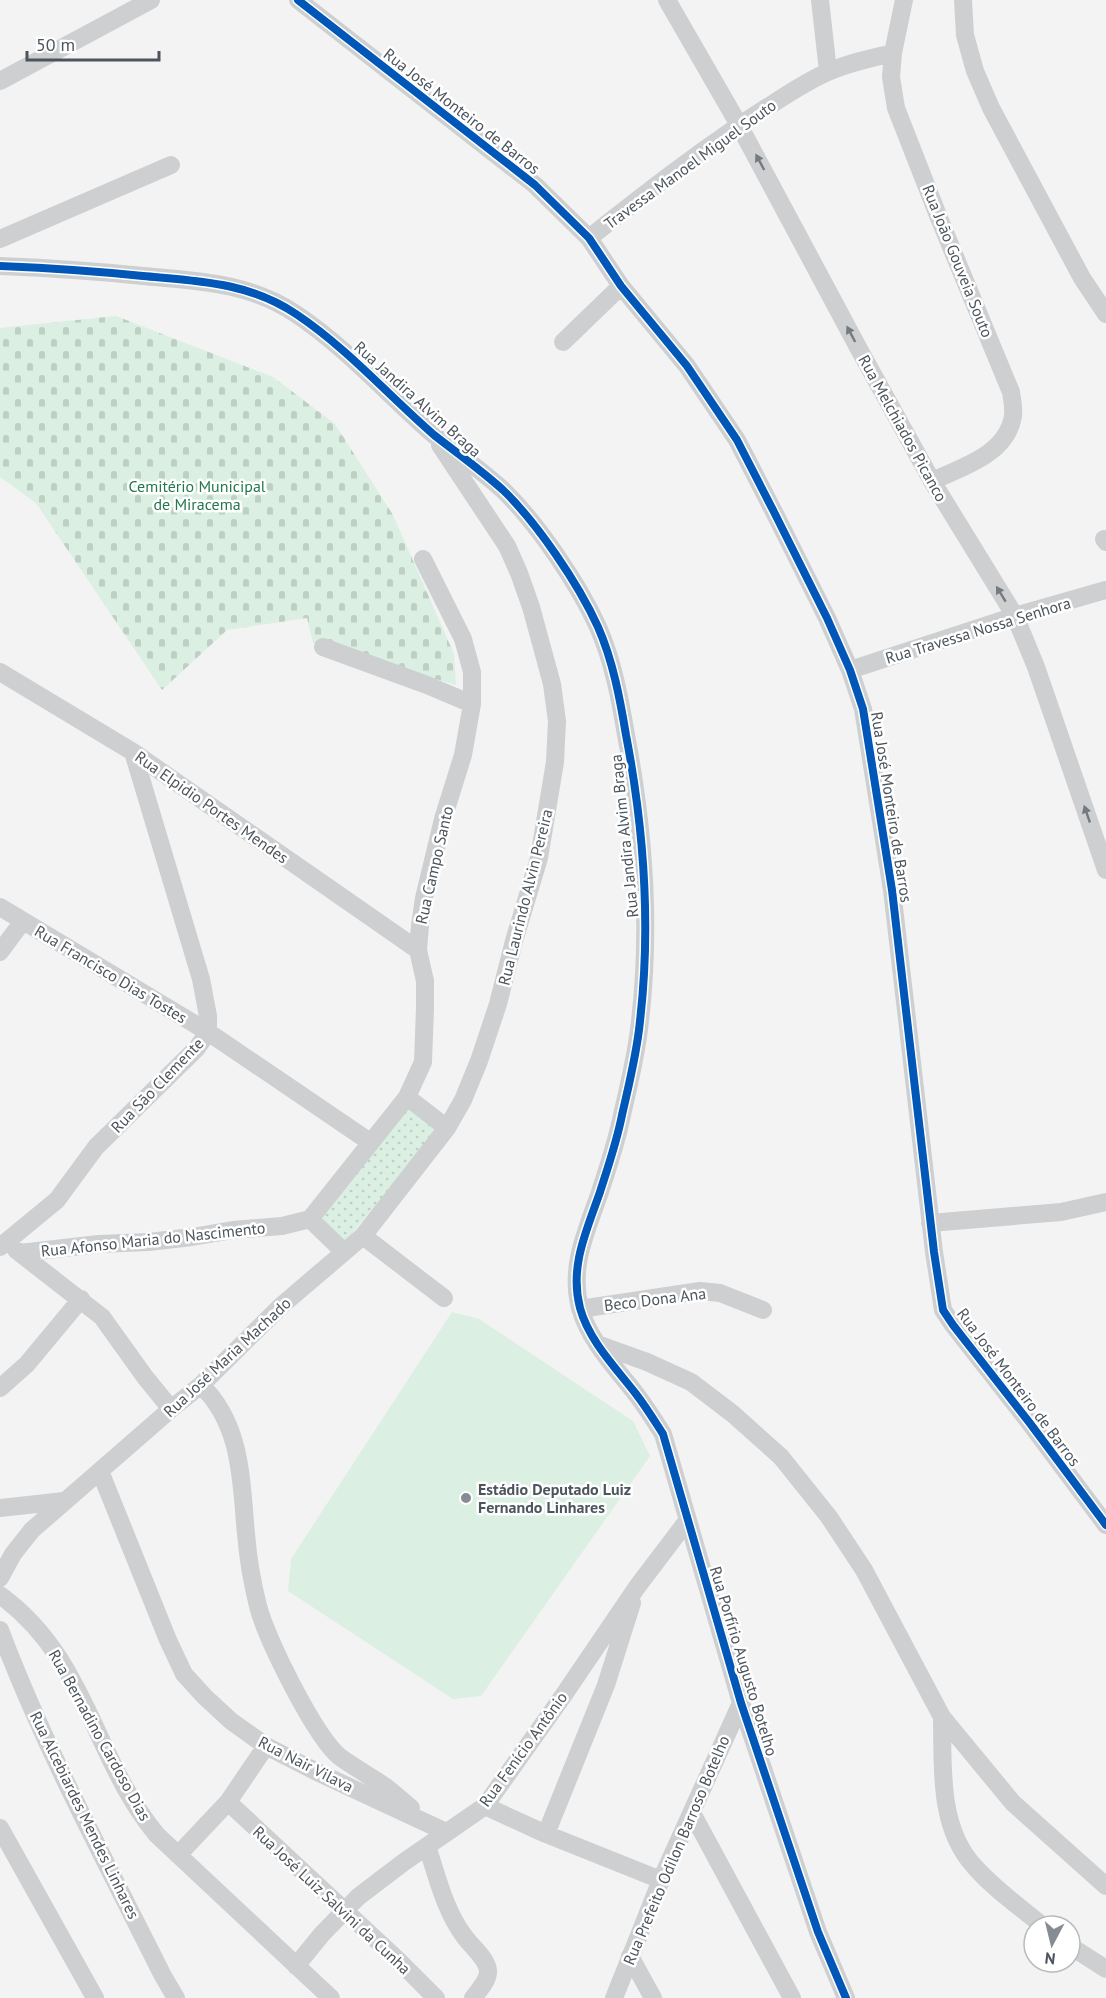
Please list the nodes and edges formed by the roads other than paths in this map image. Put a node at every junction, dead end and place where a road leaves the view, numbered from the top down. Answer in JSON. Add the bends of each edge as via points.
{"nodes":[{"id":1,"x":151,"y":0,"type":"edge"},
{"id":2,"x":297,"y":0,"type":"edge"},
{"id":3,"x":667,"y":0,"type":"edge"},
{"id":4,"x":820,"y":0,"type":"edge"},
{"id":5,"x":904,"y":0,"type":"edge"},
{"id":6,"x":963,"y":0,"type":"edge"},
{"id":7,"x":893,"y":53,"type":"junction"},
{"id":8,"x":828,"y":72,"type":"junction"},
{"id":9,"x":0,"y":81,"type":"edge"},
{"id":10,"x":740,"y":124,"type":"junction"},
{"id":11,"x":171,"y":165,"type":"dead end"},
{"id":12,"x":589,"y":238,"type":"junction"},
{"id":13,"x":0,"y":239,"type":"edge"},
{"id":14,"x":0,"y":266,"type":"edge"},
{"id":15,"x":621,"y":286,"type":"junction"},
{"id":16,"x":1106,"y":314,"type":"edge"},
{"id":17,"x":563,"y":342,"type":"dead end"},
{"id":18,"x":432,"y":432,"type":"junction"},
{"id":19,"x":932,"y":481,"type":"junction"},
{"id":20,"x":423,"y":559,"type":"dead end"},
{"id":21,"x":1106,"y":590,"type":"edge"},
{"id":22,"x":1015,"y":616,"type":"junction"},
{"id":23,"x":323,"y":647,"type":"dead end"},
{"id":24,"x":850,"y":670,"type":"junction"},
{"id":25,"x":0,"y":672,"type":"edge"},
{"id":26,"x":471,"y":704,"type":"junction"},
{"id":27,"x":133,"y":752,"type":"junction"},
{"id":28,"x":1106,"y":870,"type":"edge"},
{"id":29,"x":0,"y":907,"type":"edge"},
{"id":30,"x":23,"y":921,"type":"junction"},
{"id":31,"x":418,"y":950,"type":"junction"},
{"id":32,"x":0,"y":952,"type":"edge"},
{"id":33,"x":208,"y":1032,"type":"junction"},
{"id":34,"x":407,"y":1097,"type":"junction"},
{"id":35,"x":447,"y":1128,"type":"junction"},
{"id":36,"x":370,"y":1142,"type":"junction"},
{"id":37,"x":1106,"y":1202,"type":"edge"},
{"id":38,"x":310,"y":1219,"type":"junction"},
{"id":39,"x":930,"y":1223,"type":"junction"},
{"id":40,"x":363,"y":1236,"type":"junction"},
{"id":41,"x":6,"y":1245,"type":"edge"},
{"id":42,"x":344,"y":1252,"type":"junction"},
{"id":43,"x":444,"y":1298,"type":"dead end"},
{"id":44,"x":81,"y":1299,"type":"junction"},
{"id":45,"x":580,"y":1309,"type":"junction"},
{"id":46,"x":763,"y":1310,"type":"dead end"},
{"id":47,"x":597,"y":1344,"type":"junction"},
{"id":48,"x":201,"y":1385,"type":"junction"},
{"id":49,"x":0,"y":1388,"type":"edge"},
{"id":50,"x":171,"y":1409,"type":"junction"},
{"id":51,"x":100,"y":1471,"type":"junction"},
{"id":52,"x":64,"y":1501,"type":"junction"},
{"id":53,"x":0,"y":1508,"type":"edge"},
{"id":54,"x":687,"y":1521,"type":"junction"},
{"id":55,"x":1106,"y":1525,"type":"edge"},
{"id":56,"x":0,"y":1578,"type":"edge"},
{"id":57,"x":637,"y":1587,"type":"junction"},
{"id":58,"x":0,"y":1596,"type":"edge"},
{"id":59,"x":0,"y":1630,"type":"edge"},
{"id":60,"x":741,"y":1703,"type":"junction"},
{"id":61,"x":942,"y":1717,"type":"junction"},
{"id":62,"x":266,"y":1746,"type":"junction"},
{"id":63,"x":228,"y":1802,"type":"junction"},
{"id":64,"x":484,"y":1806,"type":"junction"},
{"id":65,"x":692,"y":1813,"type":"junction"},
{"id":66,"x":0,"y":1828,"type":"edge"},
{"id":67,"x":440,"y":1829,"type":"junction"},
{"id":68,"x":546,"y":1834,"type":"junction"},
{"id":69,"x":427,"y":1846,"type":"junction"},
{"id":70,"x":178,"y":1855,"type":"junction"},
{"id":71,"x":661,"y":1880,"type":"junction"},
{"id":72,"x":1106,"y":1886,"type":"edge"},
{"id":73,"x":344,"y":1911,"type":"junction"},
{"id":74,"x":1029,"y":1914,"type":"edge"},
{"id":75,"x":1082,"y":1954,"type":"edge"},
{"id":76,"x":630,"y":1956,"type":"junction"},
{"id":77,"x":296,"y":1966,"type":"junction"},
{"id":78,"x":1106,"y":1969,"type":"edge"},
{"id":79,"x":95,"y":1998,"type":"edge"},
{"id":80,"x":176,"y":1998,"type":"edge"},
{"id":81,"x":331,"y":1998,"type":"edge"},
{"id":82,"x":436,"y":1998,"type":"edge"},
{"id":83,"x":473,"y":1998,"type":"edge"},
{"id":84,"x":614,"y":1998,"type":"edge"},
{"id":85,"x":654,"y":1998,"type":"edge"},
{"id":86,"x":792,"y":1998,"type":"edge"},
{"id":87,"x":846,"y":1998,"type":"edge"}],
"edges":[{"from":1,"to":9,"type":"street"},
{"from":2,"to":12,"type":"street","name":"Rua José Monteiro de Barros","via":[[535,185]]},
{"from":3,"to":10,"type":"street","name":"Rua Melchiados Picanco"},
{"from":4,"to":8,"type":"street"},
{"from":5,"to":7,"type":"street","name":"Rua João Gouveia Souto"},
{"from":6,"to":16,"type":"street","via":[[964,35],[991,108],[1082,278]]},
{"from":7,"to":8,"type":"street","name":"Travessa Manoel Miguel Souto"},
{"from":7,"to":19,"type":"street","name":"Rua João Gouveia Souto","via":[[891,77],[896,108],[1011,392],[1014,413],[1009,433],[996,447],[975,462]]},
{"from":8,"to":10,"type":"street","name":"Travessa Manoel Miguel Souto"},
{"from":10,"to":12,"type":"street","name":"Travessa Manoel Miguel Souto"},
{"from":19,"to":10,"type":"street","name":"Rua Melchiados Picanco","one_way":true},
{"from":11,"to":13,"type":"street"},
{"from":12,"to":15,"type":"street","name":"Rua José Monteiro de Barros"},
{"from":14,"to":18,"type":"street","name":"Rua Jandira Alvim Braga","via":[[216,282],[259,294],[295,313],[338,346]]},
{"from":15,"to":17,"type":"street"},
{"from":15,"to":24,"type":"street","name":"Rua José Monteiro de Barros","via":[[687,366],[737,440]]},
{"from":18,"to":35,"type":"street","name":"Rua Laurindo Alvin Pereira","via":[[507,546],[519,573],[552,684],[556,721],[555,762],[539,858],[498,1005],[463,1100]]},
{"from":18,"to":45,"type":"street","name":"Rua Jandira Alvim Braga","via":[[504,491],[545,540],[575,586],[599,629],[618,689],[634,778],[646,926],[640,1022],[620,1126],[581,1241],[576,1277]]},
{"from":22,"to":19,"type":"street","name":"Rua Melchiados Picanco","one_way":true},
{"from":20,"to":26,"type":"street","name":"Rua Campo Santo","via":[[463,639],[472,672]]},
{"from":21,"to":22,"type":"street","name":"Rua Travessa Nossa Senhora"},
{"from":22,"to":24,"type":"street","name":"Rua Travessa Nossa Senhora"},
{"from":28,"to":22,"type":"street","name":"Rua Melchiados Picanco","one_way":true},
{"from":23,"to":26,"type":"street"},
{"from":24,"to":39,"type":"street","name":"Rua José Monteiro de Barros","via":[[862,709],[892,890]]},
{"from":25,"to":27,"type":"street","name":"Rua Elpidio Portes Mendes"},
{"from":26,"to":31,"type":"street","name":"Rua Campo Santo","via":[[463,755],[424,898]]},
{"from":27,"to":31,"type":"street","name":"Rua Elpidio Portes Mendes"},
{"from":27,"to":33,"type":"street","name":"Rua São Clemente","via":[[201,979]]},
{"from":29,"to":30,"type":"street","name":"Rua Francisco Dias Tostes"},
{"from":30,"to":32,"type":"street"},
{"from":30,"to":33,"type":"street","name":"Rua Francisco Dias Tostes"},
{"from":31,"to":34,"type":"street","name":"Rua Campo Santo","via":[[424,981],[423,1062]]},
{"from":33,"to":36,"type":"street","name":"Rua Francisco Dias Tostes"},
{"from":33,"to":41,"type":"street","name":"Rua São Clemente","via":[[197,1048],[96,1147],[57,1200]]},
{"from":34,"to":35,"type":"street"},
{"from":34,"to":36,"type":"street","name":"Rua Campo Santo"},
{"from":35,"to":40,"type":"street","name":"Rua José Maria Machado"},
{"from":36,"to":38,"type":"street","name":"Rua Campo Santo"},
{"from":37,"to":39,"type":"street","via":[[1060,1212]]},
{"from":38,"to":41,"type":"street","name":"Rua Afonso Maria do Nascimento","via":[[149,1242]]},
{"from":38,"to":42,"type":"street"},
{"from":39,"to":55,"type":"street","name":"Rua José Monteiro de Barros","via":[[944,1310]]},
{"from":40,"to":42,"type":"street","name":"Rua José Maria Machado"},
{"from":40,"to":43,"type":"street"},
{"from":41,"to":44,"type":"street"},
{"from":42,"to":48,"type":"street","name":"Rua José Maria Machado","via":[[281,1306]]},
{"from":44,"to":49,"type":"street","via":[[27,1364]]},
{"from":44,"to":50,"type":"street","via":[[102,1317]]},
{"from":45,"to":46,"type":"street","name":"Beco Dona Ana","via":[[700,1291],[720,1293]]},
{"from":45,"to":47,"type":"street","name":"Rua Jandira Alvim Braga"},
{"from":47,"to":54,"type":"street","name":"Rua Porfírio Augusto Botelho","via":[[663,1434]]},
{"from":47,"to":61,"type":"street","via":[[691,1382],[781,1456],[864,1570]]},
{"from":48,"to":50,"type":"street","name":"Rua José Maria Machado"},
{"from":48,"to":67,"type":"street","via":[[215,1399],[234,1439],[259,1609],[301,1700],[327,1744],[340,1757]]},
{"from":50,"to":51,"type":"street","name":"Rua José Maria Machado"},
{"from":51,"to":52,"type":"street","name":"Rua José Maria Machado"},
{"from":51,"to":62,"type":"street","name":"Rua Nair Vilava","via":[[184,1674],[231,1721]]},
{"from":52,"to":53,"type":"street"},
{"from":52,"to":56,"type":"street","name":"Rua José Maria Machado","via":[[32,1530]]},
{"from":54,"to":57,"type":"street","name":"Rua Fenício Antônio"},
{"from":54,"to":60,"type":"street","name":"Rua Porfírio Augusto Botelho"},
{"from":57,"to":64,"type":"street","name":"Rua Fenício Antônio"},
{"from":57,"to":68,"type":"street","via":[[606,1685]]},
{"from":58,"to":70,"type":"street","name":"Rua Bernadino Cardoso Dias","via":[[50,1643],[89,1709],[140,1815]]},
{"from":59,"to":80,"type":"street","name":"Rua Alcebiardes Mendes Linhares","via":[[53,1753]]},
{"from":60,"to":65,"type":"street","name":"Rua Prefeito Odilon Barroso Botelho"},
{"from":60,"to":87,"type":"street","name":"Rua Porfírio Augusto Botelho","via":[[818,1932]]},
{"from":61,"to":72,"type":"street","via":[[1013,1803]]},
{"from":61,"to":74,"type":"street","via":[[944,1788],[949,1818],[961,1847],[981,1873]]},
{"from":62,"to":63,"type":"street"},
{"from":62,"to":67,"type":"street","name":"Rua Nair Vilava"},
{"from":63,"to":70,"type":"street"},
{"from":63,"to":73,"type":"street","name":"Rua José Luiz Salvini da Cunha"},
{"from":64,"to":67,"type":"street","name":"Rua Fenício Antônio"},
{"from":64,"to":68,"type":"street"},
{"from":65,"to":71,"type":"street","name":"Rua Prefeito Odilon Barroso Botelho"},
{"from":65,"to":86,"type":"street"},
{"from":66,"to":79,"type":"street"},
{"from":67,"to":69,"type":"street","name":"Rua Fenício Antônio"},
{"from":68,"to":71,"type":"street"},
{"from":69,"to":73,"type":"street","name":"Rua Fenício Antônio","via":[[378,1880]]},
{"from":69,"to":83,"type":"street","via":[[452,1917],[488,1970]]},
{"from":70,"to":77,"type":"street","name":"Rua Bernadino Cardoso Dias"},
{"from":71,"to":76,"type":"street","name":"Rua Prefeito Odilon Barroso Botelho"},
{"from":73,"to":77,"type":"street","name":"Rua Fenício Antônio"},
{"from":73,"to":82,"type":"street","name":"Rua José Luiz Salvini da Cunha"},
{"from":75,"to":78,"type":"street"},
{"from":76,"to":84,"type":"street","name":"Rua Prefeito Odilon Barroso Botelho"},
{"from":76,"to":85,"type":"street"},
{"from":77,"to":81,"type":"street","name":"Rua Bernadino Cardoso Dias"}]}
